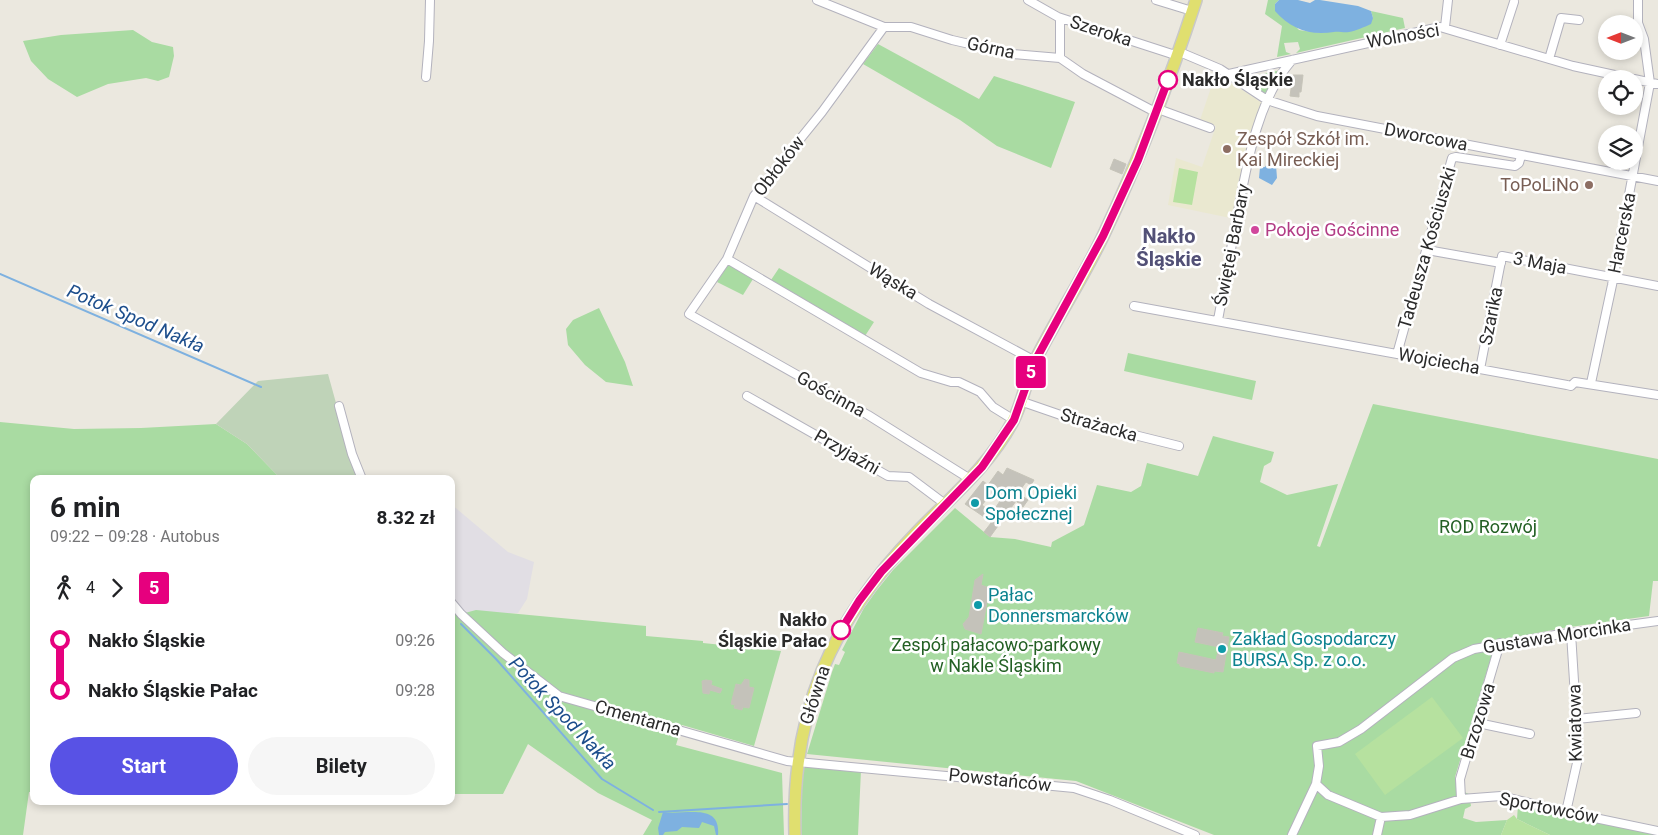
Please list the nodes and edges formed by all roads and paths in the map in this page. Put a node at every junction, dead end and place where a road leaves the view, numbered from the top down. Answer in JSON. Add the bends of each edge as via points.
{"nodes":[{"id":1,"x":430,"y":0,"type":"edge"},
{"id":2,"x":817,"y":0,"type":"edge"},
{"id":3,"x":1028,"y":0,"type":"edge"},
{"id":4,"x":1156,"y":0,"type":"edge"},
{"id":5,"x":1448,"y":0,"type":"edge"},
{"id":6,"x":1638,"y":0,"type":"edge"},
{"id":7,"x":1514,"y":2,"type":"dead end"},
{"id":8,"x":1194,"y":6,"type":"edge"},
{"id":9,"x":1060,"y":18,"type":"junction"},
{"id":10,"x":1579,"y":20,"type":"dead end"},
{"id":11,"x":884,"y":27,"type":"junction"},
{"id":12,"x":1445,"y":27,"type":"junction"},
{"id":13,"x":1500,"y":45,"type":"junction"},
{"id":14,"x":1177,"y":54,"type":"junction"},
{"id":15,"x":1060,"y":58,"type":"junction"},
{"id":16,"x":1549,"y":59,"type":"junction"},
{"id":17,"x":1292,"y":60,"type":"junction"},
{"id":18,"x":1598,"y":71,"type":"edge"},
{"id":19,"x":1230,"y":74,"type":"junction"},
{"id":20,"x":426,"y":77,"type":"dead end"},
{"id":21,"x":1654,"y":83,"type":"edge"},
{"id":22,"x":1268,"y":100,"type":"junction"},
{"id":23,"x":1158,"y":111,"type":"junction"},
{"id":24,"x":1210,"y":128,"type":"dead end"},
{"id":25,"x":1521,"y":156,"type":"junction"},
{"id":26,"x":1632,"y":176,"type":"junction"},
{"id":27,"x":1658,"y":181,"type":"edge"},
{"id":28,"x":754,"y":196,"type":"junction"},
{"id":29,"x":1427,"y":250,"type":"junction"},
{"id":30,"x":727,"y":259,"type":"junction"},
{"id":31,"x":1501,"y":263,"type":"junction"},
{"id":32,"x":1613,"y":278,"type":"junction"},
{"id":33,"x":1658,"y":286,"type":"edge"},
{"id":34,"x":1134,"y":306,"type":"dead end"},
{"id":35,"x":689,"y":314,"type":"joint"},
{"id":36,"x":1218,"y":320,"type":"junction"},
{"id":37,"x":1397,"y":354,"type":"junction"},
{"id":38,"x":1035,"y":361,"type":"junction"},
{"id":39,"x":1480,"y":369,"type":"junction"},
{"id":40,"x":1591,"y":383,"type":"junction"},
{"id":41,"x":1658,"y":395,"type":"edge"},
{"id":42,"x":747,"y":396,"type":"dead end"},
{"id":43,"x":1020,"y":400,"type":"junction"},
{"id":44,"x":339,"y":406,"type":"dead end"},
{"id":45,"x":1014,"y":420,"type":"junction"},
{"id":46,"x":1179,"y":446,"type":"dead end"},
{"id":47,"x":360,"y":475,"type":"edge"},
{"id":48,"x":970,"y":479,"type":"junction"},
{"id":49,"x":945,"y":504,"type":"junction"},
{"id":50,"x":455,"y":607,"type":"edge"},
{"id":51,"x":1658,"y":621,"type":"edge"},
{"id":52,"x":1571,"y":633,"type":"junction"},
{"id":53,"x":1500,"y":644,"type":"junction"},
{"id":54,"x":1636,"y":713,"type":"dead end"},
{"id":55,"x":1577,"y":719,"type":"junction"},
{"id":56,"x":1478,"y":723,"type":"junction"},
{"id":57,"x":1530,"y":734,"type":"dead end"},
{"id":58,"x":797,"y":761,"type":"junction"},
{"id":59,"x":1316,"y":784,"type":"junction"},
{"id":60,"x":1462,"y":799,"type":"junction"},
{"id":61,"x":1566,"y":812,"type":"junction"},
{"id":62,"x":1380,"y":817,"type":"junction"},
{"id":63,"x":1658,"y":831,"type":"edge"},
{"id":64,"x":795,"y":835,"type":"edge"},
{"id":65,"x":1194,"y":835,"type":"edge"},
{"id":66,"x":1292,"y":835,"type":"edge"},
{"id":67,"x":1377,"y":835,"type":"edge"}],
"edges":[{"from":1,"to":20,"type":"street"},
{"from":2,"to":11,"type":"street","name":"Górna"},
{"from":3,"to":9,"type":"street","name":"Szeroka"},
{"from":4,"to":8,"type":"street"},
{"from":5,"to":12,"type":"street"},
{"from":6,"to":21,"type":"street","name":"Harcerska","via":[[1638,23]]},
{"from":7,"to":13,"type":"street"},
{"from":8,"to":14,"type":"main road","name":"Główna"},
{"from":9,"to":14,"type":"street","name":"Szeroka"},
{"from":9,"to":15,"type":"street"},
{"from":10,"to":16,"type":"street","via":[[1561,18]]},
{"from":11,"to":15,"type":"street","name":"Górna","via":[[911,27],[1013,54]]},
{"from":11,"to":28,"type":"street","name":"Obłoków","via":[[822,112]]},
{"from":12,"to":13,"type":"street","name":"Wolności"},
{"from":12,"to":17,"type":"street","name":"Wolności"},
{"from":13,"to":16,"type":"street","name":"Wolności"},
{"from":14,"to":19,"type":"street","name":"Dworcowa","via":[[1182,53]]},
{"from":14,"to":23,"type":"main road","name":"Główna"},
{"from":15,"to":23,"type":"street","name":"Górna","via":[[1083,74]]},
{"from":16,"to":18,"type":"street","name":"Wolności"},
{"from":17,"to":19,"type":"street","name":"Wolności"},
{"from":17,"to":22,"type":"street","name":"Świętej Barbary"},
{"from":19,"to":22,"type":"street","name":"Dworcowa"},
{"from":21,"to":26,"type":"street","name":"Harcerska"},
{"from":22,"to":25,"type":"street","name":"Dworcowa","via":[[1316,116]]},
{"from":22,"to":36,"type":"street","name":"Świętej Barbary","via":[[1246,170]]},
{"from":23,"to":24,"type":"street","name":"Górna"},
{"from":23,"to":38,"type":"main road","name":"Główna","via":[[1103,236]]},
{"from":25,"to":26,"type":"street","name":"Dworcowa"},
{"from":25,"to":29,"type":"street","name":"Tadeusza Kościuszki","via":[[1520,163],[1514,166],[1452,158]]},
{"from":26,"to":27,"type":"street","name":"Dworcowa"},
{"from":26,"to":32,"type":"street","name":"Harcerska"},
{"from":28,"to":30,"type":"street","name":"Obłoków"},
{"from":28,"to":38,"type":"street","name":"Wąska","via":[[929,304]]},
{"from":29,"to":31,"type":"street","name":"3 Maja"},
{"from":29,"to":37,"type":"street","name":"Tadeusza Kościuszki"},
{"from":30,"to":35,"type":"street","name":"Obłoków"},
{"from":30,"to":45,"type":"street","via":[[921,373],[959,382],[980,392],[993,407]]},
{"from":31,"to":32,"type":"street","name":"3 Maja","via":[[1502,256]]},
{"from":31,"to":39,"type":"street","name":"Szarika"},
{"from":32,"to":33,"type":"street","name":"3 Maja"},
{"from":32,"to":40,"type":"street","name":"Harcerska"},
{"from":34,"to":36,"type":"street","name":"Wojciecha"},
{"from":35,"to":48,"type":"street","name":"Gościnna","via":[[868,415]]},
{"from":36,"to":37,"type":"street","name":"Wojciecha"},
{"from":37,"to":39,"type":"street","name":"Wojciecha"},
{"from":38,"to":43,"type":"main road","name":"Główna"},
{"from":39,"to":40,"type":"street","name":"Wojciecha","via":[[1571,386],[1574,382]]},
{"from":40,"to":41,"type":"street","name":"Wojciecha"},
{"from":42,"to":49,"type":"street","name":"Przyjaźni","via":[[888,476],[909,477]]},
{"from":43,"to":45,"type":"main road","name":"Główna"},
{"from":43,"to":46,"type":"street","name":"Strażacka","via":[[1078,421]]},
{"from":44,"to":47,"type":"street"},
{"from":45,"to":48,"type":"main road","name":"Główna","via":[[991,456]]},
{"from":48,"to":49,"type":"main road","name":"Główna"},
{"from":49,"to":58,"type":"main road","name":"Główna","via":[[881,572],[848,618],[817,683]]},
{"from":50,"to":58,"type":"street","name":"Cmentarna","via":[[503,653],[559,696]]},
{"from":51,"to":52,"type":"street","name":"Gustawa Morcinka"},
{"from":52,"to":53,"type":"street","name":"Gustawa Morcinka"},
{"from":52,"to":55,"type":"street","name":"Kwiatowa"},
{"from":53,"to":56,"type":"street","name":"Brzozowa"},
{"from":53,"to":59,"type":"street","name":"Gustawa Morcinka","via":[[1474,649],[1453,658],[1361,729],[1339,742],[1317,746],[1319,766]]},
{"from":54,"to":55,"type":"street"},
{"from":55,"to":61,"type":"street","name":"Kwiatowa","via":[[1577,762]]},
{"from":56,"to":57,"type":"street"},
{"from":56,"to":60,"type":"street","name":"Brzozowa","via":[[1460,778]]},
{"from":58,"to":64,"type":"main road","name":"Główna"},
{"from":58,"to":65,"type":"street","name":"Powstańców","via":[[1074,788]]},
{"from":59,"to":62,"type":"street","via":[[1328,795]]},
{"from":59,"to":66,"type":"street"},
{"from":60,"to":61,"type":"street","name":"Sportowców","via":[[1501,796]]},
{"from":60,"to":62,"type":"street","name":"Sportowców","via":[[1410,815]]},
{"from":61,"to":63,"type":"street","name":"Sportowców"},
{"from":62,"to":67,"type":"street"}]}
